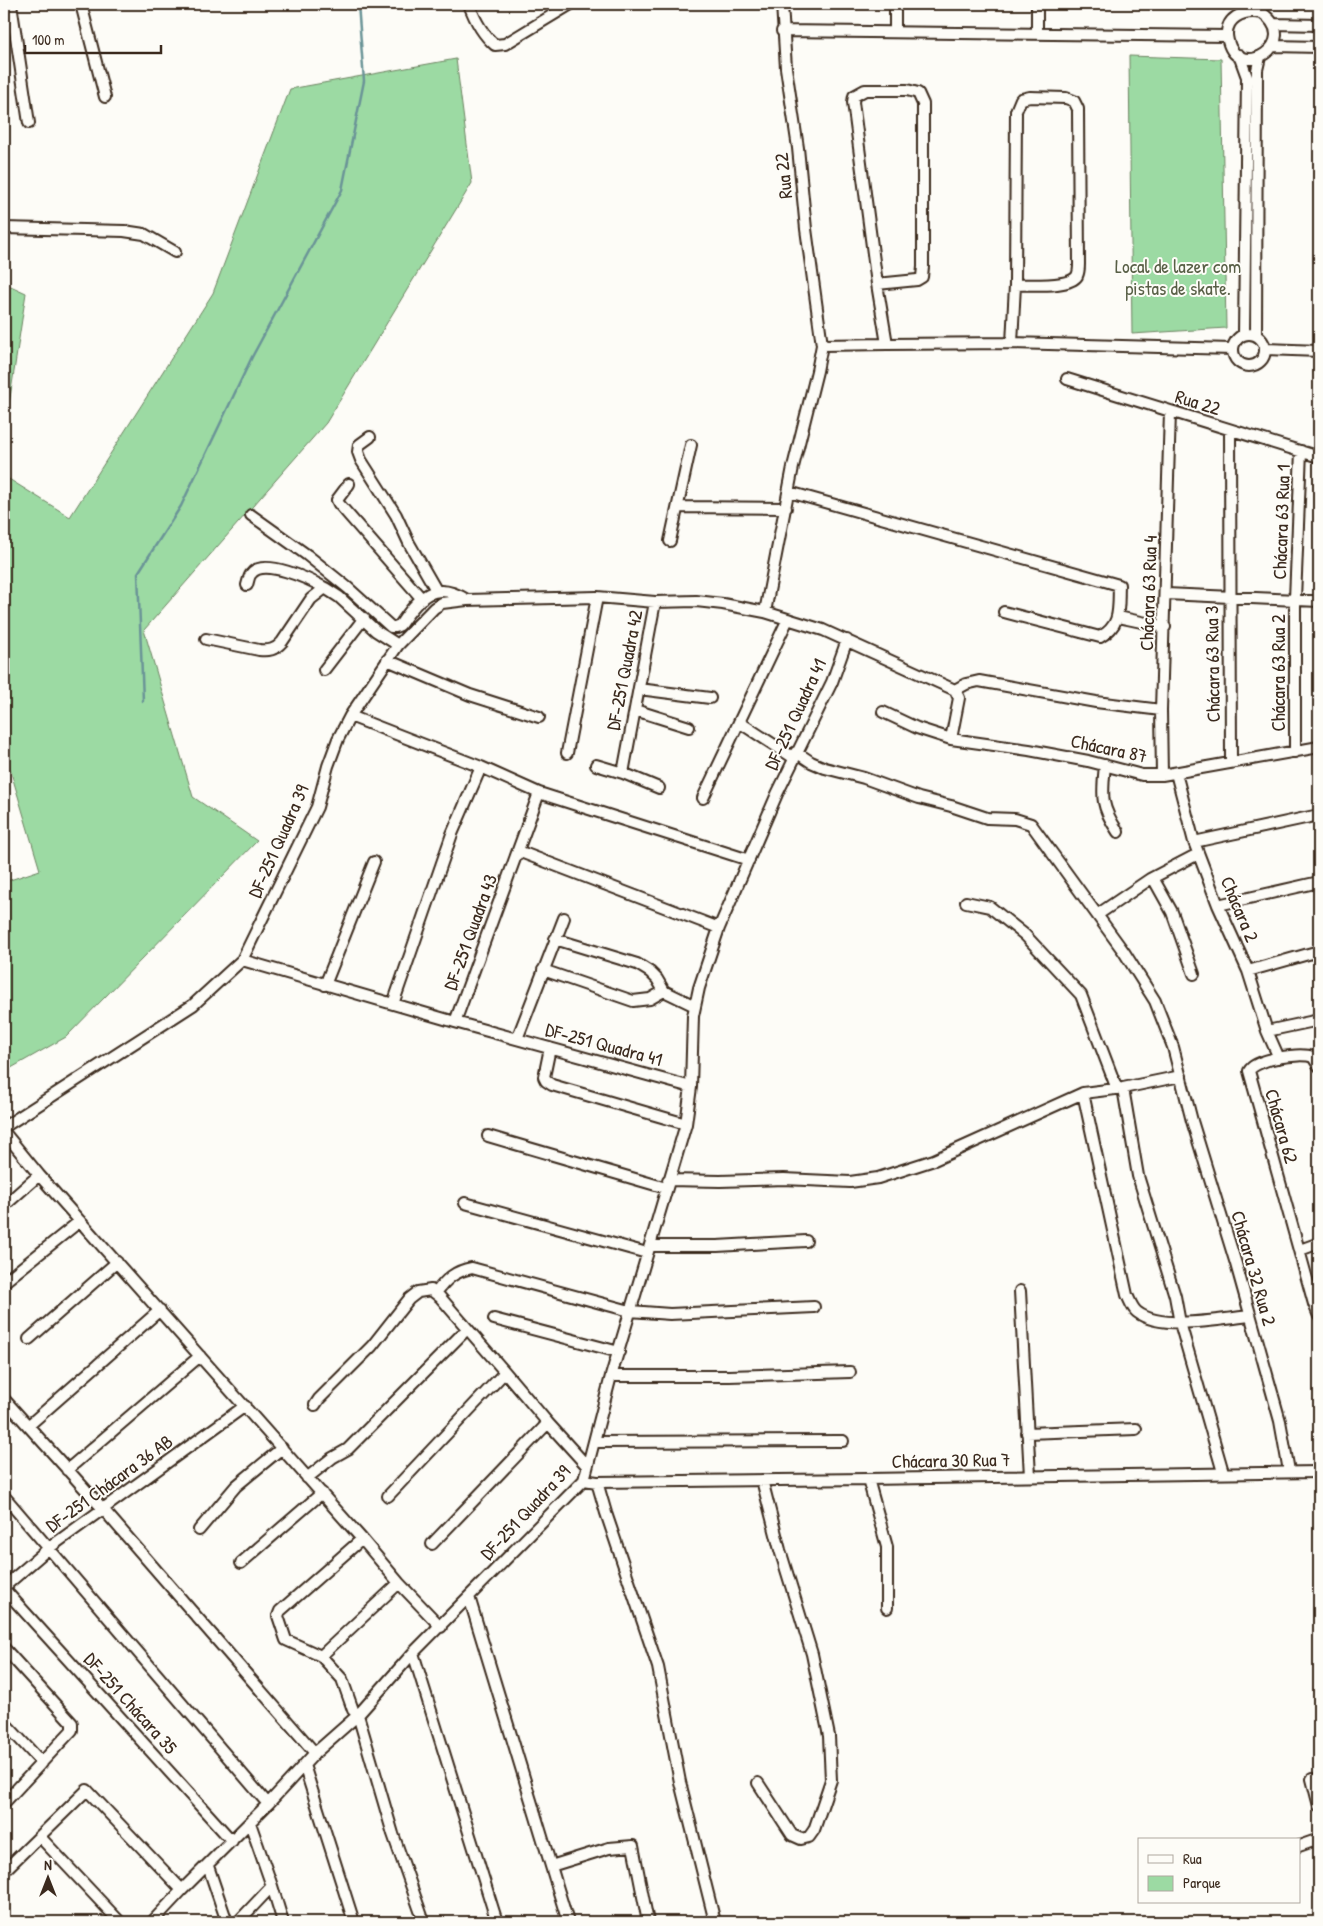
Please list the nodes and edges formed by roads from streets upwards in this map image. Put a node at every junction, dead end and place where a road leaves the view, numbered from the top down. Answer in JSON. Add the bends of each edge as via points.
{"nodes":[{"id":1,"x":11,"y":4,"type":"edge"},
{"id":2,"x":81,"y":4,"type":"edge"},
{"id":3,"x":469,"y":4,"type":"edge"},
{"id":4,"x":571,"y":4,"type":"edge"},
{"id":5,"x":782,"y":4,"type":"edge"},
{"id":6,"x":895,"y":4,"type":"edge"},
{"id":7,"x":1037,"y":4,"type":"edge"},
{"id":8,"x":1243,"y":8,"type":"edge"},
{"id":9,"x":1261,"y":8,"type":"edge"},
{"id":10,"x":1273,"y":24,"type":"junction"},
{"id":11,"x":1319,"y":25,"type":"edge"},
{"id":12,"x":782,"y":31,"type":"junction"},
{"id":13,"x":895,"y":32,"type":"junction"},
{"id":14,"x":1037,"y":33,"type":"junction"},
{"id":15,"x":1227,"y":36,"type":"junction"},
{"id":16,"x":1273,"y":46,"type":"junction"},
{"id":17,"x":1319,"y":47,"type":"edge"},
{"id":18,"x":1239,"y":56,"type":"junction"},
{"id":19,"x":1260,"y":57,"type":"junction"},
{"id":20,"x":105,"y":97,"type":"dead end"},
{"id":21,"x":29,"y":123,"type":"dead end"},
{"id":22,"x":4,"y":228,"type":"edge"},
{"id":23,"x":176,"y":252,"type":"dead end"},
{"id":24,"x":877,"y":284,"type":"junction"},
{"id":25,"x":1015,"y":285,"type":"junction"},
{"id":26,"x":1244,"y":334,"type":"junction"},
{"id":27,"x":1256,"y":335,"type":"junction"},
{"id":28,"x":1012,"y":343,"type":"junction"},
{"id":29,"x":887,"y":344,"type":"junction"},
{"id":30,"x":822,"y":345,"type":"junction"},
{"id":31,"x":1232,"y":349,"type":"junction"},
{"id":32,"x":1266,"y":349,"type":"junction"},
{"id":33,"x":1319,"y":350,"type":"edge"},
{"id":34,"x":1067,"y":379,"type":"dead end"},
{"id":35,"x":1170,"y":412,"type":"junction"},
{"id":36,"x":1230,"y":430,"type":"junction"},
{"id":37,"x":370,"y":437,"type":"dead end"},
{"id":38,"x":691,"y":445,"type":"dead end"},
{"id":39,"x":1301,"y":451,"type":"junction"},
{"id":40,"x":1319,"y":457,"type":"edge"},
{"id":41,"x":349,"y":484,"type":"dead end"},
{"id":42,"x":788,"y":492,"type":"junction"},
{"id":43,"x":678,"y":508,"type":"junction"},
{"id":44,"x":786,"y":508,"type":"junction"},
{"id":45,"x":251,"y":515,"type":"dead end"},
{"id":46,"x":670,"y":540,"type":"dead end"},
{"id":47,"x":247,"y":585,"type":"dead end"},
{"id":48,"x":325,"y":588,"type":"junction"},
{"id":49,"x":436,"y":590,"type":"junction"},
{"id":50,"x":1166,"y":594,"type":"junction"},
{"id":51,"x":1230,"y":596,"type":"junction"},
{"id":52,"x":597,"y":597,"type":"junction"},
{"id":53,"x":422,"y":599,"type":"junction"},
{"id":54,"x":1295,"y":599,"type":"junction"},
{"id":55,"x":467,"y":600,"type":"junction"},
{"id":56,"x":1319,"y":601,"type":"edge"},
{"id":57,"x":655,"y":602,"type":"junction"},
{"id":58,"x":765,"y":612,"type":"junction"},
{"id":59,"x":1004,"y":612,"type":"dead end"},
{"id":60,"x":1118,"y":617,"type":"junction"},
{"id":61,"x":364,"y":618,"type":"junction"},
{"id":62,"x":788,"y":619,"type":"junction"},
{"id":63,"x":1165,"y":627,"type":"junction"},
{"id":64,"x":206,"y":639,"type":"dead end"},
{"id":65,"x":847,"y":640,"type":"junction"},
{"id":66,"x":398,"y":644,"type":"junction"},
{"id":67,"x":387,"y":660,"type":"junction"},
{"id":68,"x":324,"y":670,"type":"dead end"},
{"id":69,"x":639,"y":689,"type":"junction"},
{"id":70,"x":955,"y":690,"type":"junction"},
{"id":71,"x":710,"y":698,"type":"dead end"},
{"id":72,"x":635,"y":710,"type":"junction"},
{"id":73,"x":1161,"y":710,"type":"junction"},
{"id":74,"x":883,"y":712,"type":"dead end"},
{"id":75,"x":350,"y":716,"type":"junction"},
{"id":76,"x":539,"y":717,"type":"dead end"},
{"id":77,"x":738,"y":722,"type":"junction"},
{"id":78,"x":689,"y":728,"type":"dead end"},
{"id":79,"x":951,"y":739,"type":"junction"},
{"id":80,"x":1319,"y":747,"type":"edge"},
{"id":81,"x":1295,"y":752,"type":"junction"},
{"id":82,"x":567,"y":753,"type":"dead end"},
{"id":83,"x":795,"y":755,"type":"junction"},
{"id":84,"x":1231,"y":764,"type":"junction"},
{"id":85,"x":596,"y":765,"type":"dead end"},
{"id":86,"x":1105,"y":765,"type":"junction"},
{"id":87,"x":481,"y":767,"type":"junction"},
{"id":88,"x":1176,"y":772,"type":"junction"},
{"id":89,"x":623,"y":773,"type":"junction"},
{"id":90,"x":1162,"y":775,"type":"junction"},
{"id":91,"x":659,"y":788,"type":"dead end"},
{"id":92,"x":539,"y":793,"type":"junction"},
{"id":93,"x":703,"y":798,"type":"dead end"},
{"id":94,"x":1319,"y":815,"type":"edge"},
{"id":95,"x":1118,"y":832,"type":"dead end"},
{"id":96,"x":1194,"y":842,"type":"junction"},
{"id":97,"x":518,"y":851,"type":"junction"},
{"id":98,"x":1198,"y":854,"type":"junction"},
{"id":99,"x":749,"y":860,"type":"junction"},
{"id":100,"x":374,"y":862,"type":"dead end"},
{"id":101,"x":1153,"y":878,"type":"junction"},
{"id":102,"x":1319,"y":882,"type":"edge"},
{"id":103,"x":966,"y":902,"type":"dead end"},
{"id":104,"x":1218,"y":905,"type":"junction"},
{"id":105,"x":1097,"y":915,"type":"junction"},
{"id":106,"x":564,"y":918,"type":"dead end"},
{"id":107,"x":719,"y":928,"type":"junction"},
{"id":108,"x":556,"y":940,"type":"junction"},
{"id":109,"x":1319,"y":951,"type":"edge"},
{"id":110,"x":242,"y":960,"type":"junction"},
{"id":111,"x":544,"y":970,"type":"junction"},
{"id":112,"x":1248,"y":971,"type":"junction"},
{"id":113,"x":1194,"y":974,"type":"dead end"},
{"id":114,"x":325,"y":984,"type":"junction"},
{"id":115,"x":664,"y":991,"type":"junction"},
{"id":116,"x":393,"y":1004,"type":"junction"},
{"id":117,"x":695,"y":1006,"type":"junction"},
{"id":118,"x":1319,"y":1020,"type":"edge"},
{"id":119,"x":455,"y":1022,"type":"junction"},
{"id":120,"x":1267,"y":1031,"type":"junction"},
{"id":121,"x":517,"y":1039,"type":"junction"},
{"id":122,"x":550,"y":1048,"type":"junction"},
{"id":123,"x":1278,"y":1058,"type":"junction"},
{"id":124,"x":1319,"y":1066,"type":"edge"},
{"id":125,"x":1181,"y":1076,"type":"junction"},
{"id":126,"x":691,"y":1086,"type":"junction"},
{"id":127,"x":1120,"y":1089,"type":"junction"},
{"id":128,"x":1083,"y":1093,"type":"junction"},
{"id":129,"x":686,"y":1124,"type":"junction"},
{"id":130,"x":4,"y":1127,"type":"edge"},
{"id":131,"x":4,"y":1132,"type":"edge"},
{"id":132,"x":488,"y":1136,"type":"dead end"},
{"id":133,"x":39,"y":1175,"type":"junction"},
{"id":134,"x":667,"y":1184,"type":"junction"},
{"id":135,"x":465,"y":1203,"type":"dead end"},
{"id":136,"x":4,"y":1206,"type":"edge"},
{"id":137,"x":80,"y":1221,"type":"junction"},
{"id":138,"x":806,"y":1241,"type":"dead end"},
{"id":139,"x":1319,"y":1243,"type":"edge"},
{"id":140,"x":649,"y":1249,"type":"junction"},
{"id":141,"x":1300,"y":1250,"type":"junction"},
{"id":142,"x":117,"y":1262,"type":"junction"},
{"id":143,"x":4,"y":1282,"type":"edge"},
{"id":144,"x":1020,"y":1291,"type":"dead end"},
{"id":145,"x":436,"y":1292,"type":"junction"},
{"id":146,"x":814,"y":1307,"type":"dead end"},
{"id":147,"x":160,"y":1310,"type":"junction"},
{"id":148,"x":630,"y":1311,"type":"junction"},
{"id":149,"x":1250,"y":1316,"type":"junction"},
{"id":150,"x":1319,"y":1316,"type":"edge"},
{"id":151,"x":494,"y":1319,"type":"dead end"},
{"id":152,"x":1180,"y":1323,"type":"junction"},
{"id":153,"x":467,"y":1329,"type":"junction"},
{"id":154,"x":29,"y":1339,"type":"dead end"},
{"id":155,"x":618,"y":1352,"type":"junction"},
{"id":156,"x":200,"y":1356,"type":"junction"},
{"id":157,"x":506,"y":1372,"type":"junction"},
{"id":158,"x":850,"y":1372,"type":"dead end"},
{"id":159,"x":611,"y":1376,"type":"junction"},
{"id":160,"x":4,"y":1399,"type":"edge"},
{"id":161,"x":314,"y":1405,"type":"dead end"},
{"id":162,"x":245,"y":1406,"type":"junction"},
{"id":163,"x":548,"y":1423,"type":"junction"},
{"id":164,"x":28,"y":1426,"type":"junction"},
{"id":165,"x":1136,"y":1429,"type":"dead end"},
{"id":166,"x":1027,"y":1433,"type":"junction"},
{"id":167,"x":843,"y":1441,"type":"dead end"},
{"id":168,"x":594,"y":1442,"type":"junction"},
{"id":169,"x":282,"y":1448,"type":"junction"},
{"id":170,"x":587,"y":1466,"type":"junction"},
{"id":171,"x":67,"y":1470,"type":"junction"},
{"id":172,"x":1289,"y":1471,"type":"junction"},
{"id":173,"x":1223,"y":1472,"type":"junction"},
{"id":174,"x":1319,"y":1472,"type":"edge"},
{"id":175,"x":1030,"y":1476,"type":"junction"},
{"id":176,"x":307,"y":1478,"type":"junction"},
{"id":177,"x":868,"y":1479,"type":"junction"},
{"id":178,"x":584,"y":1480,"type":"junction"},
{"id":179,"x":762,"y":1480,"type":"junction"},
{"id":180,"x":597,"y":1482,"type":"junction"},
{"id":181,"x":322,"y":1493,"type":"junction"},
{"id":182,"x":4,"y":1496,"type":"edge"},
{"id":183,"x":388,"y":1496,"type":"dead end"},
{"id":184,"x":103,"y":1509,"type":"junction"},
{"id":185,"x":199,"y":1530,"type":"dead end"},
{"id":186,"x":362,"y":1539,"type":"junction"},
{"id":187,"x":432,"y":1544,"type":"dead end"},
{"id":188,"x":49,"y":1548,"type":"junction"},
{"id":189,"x":241,"y":1563,"type":"dead end"},
{"id":190,"x":399,"y":1583,"type":"junction"},
{"id":191,"x":4,"y":1588,"type":"edge"},
{"id":192,"x":469,"y":1597,"type":"junction"},
{"id":193,"x":886,"y":1608,"type":"dead end"},
{"id":194,"x":440,"y":1627,"type":"junction"},
{"id":195,"x":4,"y":1648,"type":"edge"},
{"id":196,"x":413,"y":1653,"type":"junction"},
{"id":197,"x":321,"y":1656,"type":"junction"},
{"id":198,"x":358,"y":1715,"type":"junction"},
{"id":199,"x":4,"y":1722,"type":"edge"},
{"id":200,"x":315,"y":1753,"type":"junction"},
{"id":201,"x":42,"y":1763,"type":"junction"},
{"id":202,"x":304,"y":1765,"type":"junction"},
{"id":203,"x":1312,"y":1779,"type":"dead end"},
{"id":204,"x":758,"y":1783,"type":"dead end"},
{"id":205,"x":4,"y":1803,"type":"edge"},
{"id":206,"x":268,"y":1804,"type":"junction"},
{"id":207,"x":1319,"y":1806,"type":"edge"},
{"id":208,"x":250,"y":1823,"type":"junction"},
{"id":209,"x":40,"y":1837,"type":"junction"},
{"id":210,"x":1319,"y":1839,"type":"edge"},
{"id":211,"x":232,"y":1841,"type":"junction"},
{"id":212,"x":1300,"y":1846,"type":"edge"},
{"id":213,"x":208,"y":1866,"type":"junction"},
{"id":214,"x":551,"y":1866,"type":"junction"},
{"id":215,"x":4,"y":1871,"type":"edge"},
{"id":216,"x":272,"y":1886,"type":"junction"},
{"id":217,"x":182,"y":1890,"type":"junction"},
{"id":218,"x":161,"y":1918,"type":"edge"},
{"id":219,"x":120,"y":1922,"type":"edge"},
{"id":220,"x":152,"y":1922,"type":"edge"},
{"id":221,"x":227,"y":1922,"type":"edge"},
{"id":222,"x":238,"y":1922,"type":"edge"},
{"id":223,"x":283,"y":1922,"type":"edge"},
{"id":224,"x":354,"y":1922,"type":"edge"},
{"id":225,"x":424,"y":1922,"type":"edge"},
{"id":226,"x":497,"y":1922,"type":"edge"},
{"id":227,"x":568,"y":1922,"type":"edge"},
{"id":228,"x":648,"y":1922,"type":"edge"},
{"id":229,"x":715,"y":1922,"type":"edge"}],
"edges":[{"from":1,"to":21,"type":"street"},
{"from":2,"to":20,"type":"street"},
{"from":3,"to":4,"type":"street","via":[[473,16],[495,45],[505,44]]},
{"from":5,"to":12,"type":"street","name":"Rua 22"},
{"from":6,"to":13,"type":"street"},
{"from":7,"to":14,"type":"street"},
{"from":8,"to":9,"type":"street","via":[[1252,11]]},
{"from":8,"to":15,"type":"street","via":[[1228,27]]},
{"from":9,"to":10,"type":"street"},
{"from":10,"to":11,"type":"street"},
{"from":10,"to":16,"type":"street","via":[[1276,35]]},
{"from":12,"to":13,"type":"street"},
{"from":12,"to":30,"type":"street","name":"Rua 22"},
{"from":13,"to":14,"type":"street"},
{"from":14,"to":15,"type":"street"},
{"from":15,"to":18,"type":"street","via":[[1230,47]]},
{"from":16,"to":17,"type":"street"},
{"from":16,"to":19,"type":"street"},
{"from":18,"to":19,"type":"street"},
{"from":18,"to":26,"type":"street","via":[[1247,77]]},
{"from":19,"to":27,"type":"street","via":[[1257,80]]},
{"from":22,"to":23,"type":"street","via":[[124,231],[144,234]]},
{"from":24,"to":24,"type":"street","via":[[853,102],[854,96],[865,90],[906,90],[918,93],[923,104],[922,276],[917,280]]},
{"from":24,"to":29,"type":"street"},
{"from":25,"to":25,"type":"street","via":[[1016,111],[1021,99],[1066,98],[1074,101],[1078,109],[1078,274],[1065,283]]},
{"from":25,"to":28,"type":"street"},
{"from":26,"to":27,"type":"street"},
{"from":26,"to":31,"type":"street","via":[[1238,337]]},
{"from":27,"to":32,"type":"street","via":[[1264,340]]},
{"from":28,"to":29,"type":"street"},
{"from":28,"to":31,"type":"street"},
{"from":29,"to":30,"type":"street"},
{"from":30,"to":42,"type":"street"},
{"from":31,"to":32,"type":"street","via":[[1235,358],[1250,367],[1265,358]]},
{"from":32,"to":33,"type":"street"},
{"from":34,"to":35,"type":"street","name":"Rua 22"},
{"from":35,"to":36,"type":"street","name":"Rua 22"},
{"from":35,"to":50,"type":"street","name":"Chácara 63 Rua 4"},
{"from":36,"to":39,"type":"street","name":"Rua 22"},
{"from":36,"to":51,"type":"street"},
{"from":37,"to":49,"type":"street","via":[[359,445],[361,460],[396,515]]},
{"from":38,"to":43,"type":"street"},
{"from":39,"to":40,"type":"street","name":"Rua 22"},
{"from":39,"to":54,"type":"street","name":"Chácara 63 Rua 1"},
{"from":41,"to":53,"type":"street","via":[[337,500],[339,504]]},
{"from":42,"to":44,"type":"street"},
{"from":42,"to":60,"type":"street","via":[[1119,585]]},
{"from":43,"to":44,"type":"street"},
{"from":43,"to":46,"type":"street"},
{"from":44,"to":58,"type":"street"},
{"from":45,"to":53,"type":"street","via":[[307,555],[391,627],[400,625]]},
{"from":47,"to":48,"type":"street","via":[[250,574],[267,566],[311,580]]},
{"from":48,"to":61,"type":"street"},
{"from":48,"to":64,"type":"street","via":[[311,599],[276,648],[258,650]]},
{"from":49,"to":53,"type":"street"},
{"from":49,"to":55,"type":"street","via":[[448,591]]},
{"from":50,"to":51,"type":"street","name":"Chácara 63 Rua 3"},
{"from":50,"to":63,"type":"street","name":"Chácara 63 Rua 4"},
{"from":51,"to":54,"type":"street","name":"Chácara 63 Rua 2"},
{"from":51,"to":84,"type":"street","name":"Chácara 63 Rua 3"},
{"from":52,"to":55,"type":"street","name":"DF-251 Quadra 39"},
{"from":52,"to":57,"type":"street","name":"DF-251 Quadra 42"},
{"from":52,"to":82,"type":"street"},
{"from":54,"to":56,"type":"street","name":"Chácara 63 Rua 1"},
{"from":54,"to":81,"type":"street","name":"Chácara 63 Rua 2"},
{"from":55,"to":66,"type":"street","name":"DF-251 Quadra 39","via":[[442,603],[434,608]]},
{"from":57,"to":58,"type":"street","name":"DF-251 Quadra 41","via":[[696,601]]},
{"from":57,"to":69,"type":"street","name":"DF-251 Quadra 42"},
{"from":58,"to":62,"type":"street","name":"DF-251 Quadra 41"},
{"from":59,"to":60,"type":"street","via":[[1100,637],[1110,631]]},
{"from":60,"to":63,"type":"street"},
{"from":61,"to":66,"type":"street","via":[[376,631]]},
{"from":61,"to":68,"type":"street"},
{"from":62,"to":65,"type":"street","name":"DF-251 Quadra 41"},
{"from":62,"to":77,"type":"street"},
{"from":63,"to":73,"type":"street","name":"Chácara 63 Rua 4"},
{"from":65,"to":70,"type":"street"},
{"from":65,"to":83,"type":"street","name":"DF-251 Quadra 41","via":[[832,682]]},
{"from":66,"to":67,"type":"street","name":"DF-251 Quadra 39"},
{"from":67,"to":75,"type":"street","name":"DF-251 Quadra 39"},
{"from":67,"to":76,"type":"street","via":[[470,695]]},
{"from":69,"to":71,"type":"street"},
{"from":69,"to":72,"type":"street","name":"DF-251 Quadra 42"},
{"from":70,"to":73,"type":"street","via":[[979,681]]},
{"from":70,"to":79,"type":"street","via":[[959,698]]},
{"from":72,"to":78,"type":"street"},
{"from":72,"to":89,"type":"street","name":"DF-251 Quadra 42"},
{"from":73,"to":90,"type":"street","name":"Chácara 63 Rua 4"},
{"from":74,"to":79,"type":"street","name":"Chácara 87"},
{"from":75,"to":87,"type":"street"},
{"from":75,"to":110,"type":"street","name":"DF-251 Quadra 39","via":[[328,766],[317,807]]},
{"from":77,"to":83,"type":"street","name":"Chácara 32 Rua 2"},
{"from":77,"to":93,"type":"street"},
{"from":79,"to":86,"type":"street","name":"Chácara 87"},
{"from":80,"to":81,"type":"street","name":"Chácara 87"},
{"from":81,"to":84,"type":"street","name":"Chácara 87"},
{"from":83,"to":99,"type":"street","name":"DF-251 Quadra 41"},
{"from":83,"to":105,"type":"street","name":"Chácara 32 Rua 2","via":[[824,768],[987,818],[1015,819],[1031,824]]},
{"from":84,"to":88,"type":"street","name":"Chácara 87"},
{"from":85,"to":89,"type":"street"},
{"from":86,"to":90,"type":"street","name":"Chácara 87","via":[[1142,775]]},
{"from":86,"to":95,"type":"street","via":[[1102,798],[1107,815]]},
{"from":87,"to":92,"type":"street"},
{"from":87,"to":116,"type":"street","via":[[452,834]]},
{"from":88,"to":90,"type":"street","name":"Chácara 87"},
{"from":88,"to":96,"type":"street","name":"Chácara 2"},
{"from":89,"to":91,"type":"street"},
{"from":92,"to":97,"type":"street","name":"DF-251 Quadra 43"},
{"from":92,"to":99,"type":"street"},
{"from":94,"to":96,"type":"street"},
{"from":96,"to":98,"type":"street","name":"Chácara 2"},
{"from":97,"to":107,"type":"street"},
{"from":97,"to":119,"type":"street","name":"DF-251 Quadra 43"},
{"from":98,"to":101,"type":"street"},
{"from":98,"to":104,"type":"street","name":"Chácara 2"},
{"from":99,"to":107,"type":"street","name":"DF-251 Quadra 41"},
{"from":100,"to":114,"type":"street"},
{"from":101,"to":105,"type":"street"},
{"from":101,"to":113,"type":"street","via":[[1172,912]]},
{"from":102,"to":104,"type":"street"},
{"from":103,"to":127,"type":"street","via":[[990,907],[1025,935],[1081,995]]},
{"from":104,"to":112,"type":"street","name":"Chácara 2"},
{"from":105,"to":125,"type":"street","name":"Chácara 32 Rua 2","via":[[1155,1001]]},
{"from":106,"to":108,"type":"street","name":"DF-251 Quadra 41"},
{"from":107,"to":117,"type":"street","name":"DF-251 Quadra 41"},
{"from":108,"to":111,"type":"street","name":"DF-251 Quadra 41"},
{"from":108,"to":115,"type":"street","via":[[637,964],[650,972]]},
{"from":109,"to":112,"type":"street"},
{"from":110,"to":114,"type":"street"},
{"from":110,"to":130,"type":"street","name":"DF-251 Quadra 39","via":[[193,1005]]},
{"from":111,"to":115,"type":"street","via":[[633,1001],[650,999]]},
{"from":111,"to":121,"type":"street","name":"DF-251 Quadra 41"},
{"from":112,"to":120,"type":"street","name":"Chácara 2"},
{"from":114,"to":116,"type":"street"},
{"from":115,"to":117,"type":"street"},
{"from":116,"to":119,"type":"street"},
{"from":117,"to":126,"type":"street","name":"DF-251 Quadra 41"},
{"from":118,"to":120,"type":"street"},
{"from":119,"to":121,"type":"street","name":"DF-251 Quadra 41"},
{"from":120,"to":123,"type":"street","name":"Chácara 2"},
{"from":121,"to":122,"type":"street","name":"DF-251 Quadra 41"},
{"from":122,"to":126,"type":"street","name":"DF-251 Quadra 41"},
{"from":122,"to":129,"type":"street","via":[[544,1076],[552,1085]]},
{"from":123,"to":124,"type":"street","via":[[1308,1055]]},
{"from":123,"to":141,"type":"street","name":"Chácara 62","via":[[1249,1069],[1249,1076]]},
{"from":125,"to":127,"type":"street"},
{"from":125,"to":149,"type":"street","name":"Chácara 32 Rua 2"},
{"from":126,"to":129,"type":"street","name":"DF-251 Quadra 39"},
{"from":127,"to":128,"type":"street"},
{"from":127,"to":152,"type":"street","via":[[1138,1176],[1175,1296]]},
{"from":128,"to":134,"type":"street","via":[[942,1157],[878,1178],[850,1182],[784,1179]]},
{"from":128,"to":152,"type":"street","via":[[1127,1295],[1135,1311],[1148,1318]]},
{"from":129,"to":134,"type":"street","name":"DF-251 Quadra 39"},
{"from":131,"to":133,"type":"street"},
{"from":132,"to":134,"type":"street"},
{"from":133,"to":136,"type":"street"},
{"from":133,"to":137,"type":"street"},
{"from":134,"to":140,"type":"street","name":"DF-251 Quadra 39"},
{"from":135,"to":140,"type":"street"},
{"from":137,"to":142,"type":"street"},
{"from":137,"to":143,"type":"street"},
{"from":138,"to":140,"type":"street"},
{"from":139,"to":141,"type":"street"},
{"from":140,"to":148,"type":"street","name":"DF-251 Quadra 39"},
{"from":141,"to":150,"type":"street","name":"Chácara 62"},
{"from":142,"to":147,"type":"street"},
{"from":142,"to":154,"type":"street"},
{"from":144,"to":166,"type":"street"},
{"from":145,"to":148,"type":"street","via":[[452,1275],[472,1268]]},
{"from":145,"to":153,"type":"street"},
{"from":145,"to":161,"type":"street","via":[[425,1290],[409,1299],[379,1338]]},
{"from":146,"to":148,"type":"street","via":[[670,1314]]},
{"from":147,"to":156,"type":"street"},
{"from":147,"to":164,"type":"street"},
{"from":148,"to":155,"type":"street","name":"DF-251 Quadra 39"},
{"from":149,"to":152,"type":"street"},
{"from":149,"to":172,"type":"street","name":"Chácara 32 Rua 2","via":[[1280,1421]]},
{"from":151,"to":155,"type":"street"},
{"from":152,"to":173,"type":"street"},
{"from":153,"to":157,"type":"street"},
{"from":153,"to":176,"type":"street","via":[[348,1449]]},
{"from":155,"to":159,"type":"street","name":"DF-251 Quadra 39"},
{"from":156,"to":162,"type":"street"},
{"from":156,"to":171,"type":"street"},
{"from":157,"to":163,"type":"street"},
{"from":157,"to":183,"type":"street"},
{"from":158,"to":159,"type":"street"},
{"from":159,"to":168,"type":"street","name":"DF-251 Quadra 39"},
{"from":160,"to":164,"type":"street"},
{"from":162,"to":169,"type":"street"},
{"from":162,"to":184,"type":"street","name":"DF-251 Chácara 36 AB"},
{"from":163,"to":170,"type":"street"},
{"from":163,"to":187,"type":"street"},
{"from":164,"to":171,"type":"street"},
{"from":165,"to":166,"type":"street"},
{"from":166,"to":175,"type":"street"},
{"from":167,"to":168,"type":"street"},
{"from":168,"to":170,"type":"street","name":"DF-251 Quadra 39"},
{"from":169,"to":176,"type":"street"},
{"from":169,"to":185,"type":"street","via":[[236,1486]]},
{"from":170,"to":178,"type":"street","name":"DF-251 Quadra 39"},
{"from":171,"to":184,"type":"street"},
{"from":172,"to":173,"type":"street","name":"Chácara 30 Rua 7"},
{"from":172,"to":174,"type":"street","name":"Chácara 30 Rua 7"},
{"from":173,"to":175,"type":"street","name":"Chácara 30 Rua 7"},
{"from":175,"to":177,"type":"street","name":"Chácara 30 Rua 7"},
{"from":176,"to":181,"type":"street"},
{"from":177,"to":179,"type":"street","name":"Chácara 30 Rua 7"},
{"from":177,"to":193,"type":"street","via":[[887,1547]]},
{"from":178,"to":180,"type":"street","name":"Chácara 30 Rua 7"},
{"from":178,"to":192,"type":"street","name":"DF-251 Quadra 39"},
{"from":179,"to":180,"type":"street","name":"Chácara 30 Rua 7"},
{"from":179,"to":204,"type":"street","via":[[812,1654],[829,1736],[831,1780],[809,1837],[801,1839],[792,1835]]},
{"from":180,"to":229,"type":"street","via":[[658,1667],[680,1782]]},
{"from":181,"to":186,"type":"street"},
{"from":181,"to":189,"type":"street"},
{"from":182,"to":188,"type":"street","name":"DF-251 Chácara 36 AB"},
{"from":184,"to":188,"type":"street","name":"DF-251 Chácara 36 AB"},
{"from":184,"to":200,"type":"street"},
{"from":186,"to":190,"type":"street"},
{"from":186,"to":197,"type":"street","via":[[278,1613],[286,1640]]},
{"from":188,"to":191,"type":"street"},
{"from":188,"to":206,"type":"street","name":"DF-251 Chácara 35"},
{"from":190,"to":194,"type":"street"},
{"from":190,"to":197,"type":"street"},
{"from":191,"to":211,"type":"street","name":"DF-251 Chácara 35"},
{"from":192,"to":194,"type":"street","name":"DF-251 Quadra 39"},
{"from":192,"to":214,"type":"street"},
{"from":194,"to":196,"type":"street","name":"DF-251 Quadra 39"},
{"from":195,"to":201,"type":"street","via":[[72,1724],[71,1734]]},
{"from":196,"to":198,"type":"street","name":"DF-251 Quadra 39"},
{"from":196,"to":226,"type":"street"},
{"from":197,"to":198,"type":"street","via":[[342,1679],[353,1710]]},
{"from":198,"to":200,"type":"street","name":"DF-251 Quadra 39"},
{"from":198,"to":225,"type":"street","via":[[393,1834]]},
{"from":199,"to":201,"type":"street"},
{"from":200,"to":202,"type":"street","name":"DF-251 Quadra 39"},
{"from":201,"to":205,"type":"street"},
{"from":202,"to":206,"type":"street","name":"DF-251 Quadra 39"},
{"from":202,"to":224,"type":"street"},
{"from":203,"to":207,"type":"street"},
{"from":206,"to":208,"type":"street","name":"DF-251 Quadra 39"},
{"from":208,"to":211,"type":"street","name":"DF-251 Quadra 39"},
{"from":208,"to":216,"type":"street"},
{"from":209,"to":215,"type":"street"},
{"from":209,"to":217,"type":"street","via":[[87,1790]]},
{"from":209,"to":219,"type":"street"},
{"from":210,"to":212,"type":"street"},
{"from":211,"to":213,"type":"street","name":"DF-251 Quadra 39"},
{"from":213,"to":217,"type":"street","name":"DF-251 Quadra 39"},
{"from":213,"to":221,"type":"street"},
{"from":214,"to":227,"type":"street"},
{"from":214,"to":228,"type":"street","via":[[610,1848],[632,1846]]},
{"from":216,"to":222,"type":"street"},
{"from":216,"to":223,"type":"street"},
{"from":217,"to":218,"type":"street","name":"DF-251 Quadra 39"},
{"from":218,"to":220,"type":"street","name":"DF-251 Quadra 39"}]}
